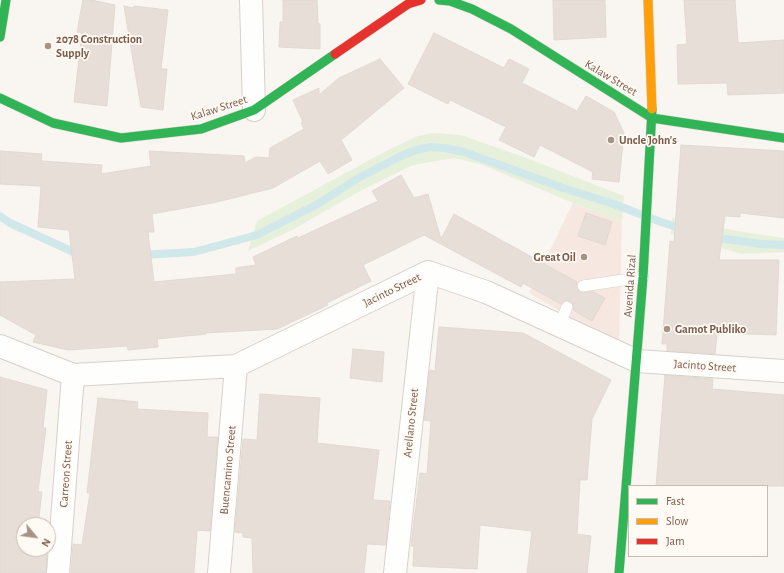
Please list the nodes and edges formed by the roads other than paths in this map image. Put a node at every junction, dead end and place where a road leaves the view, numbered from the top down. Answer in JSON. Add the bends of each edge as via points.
{"nodes":[{"id":1,"x":6,"y":0,"type":"edge"},
{"id":2,"x":251,"y":0,"type":"edge"},
{"id":3,"x":421,"y":0,"type":"edge"},
{"id":4,"x":439,"y":0,"type":"edge"},
{"id":5,"x":648,"y":0,"type":"edge"},
{"id":6,"x":0,"y":37,"type":"edge"},
{"id":7,"x":0,"y":98,"type":"edge"},
{"id":8,"x":254,"y":110,"type":"junction"},
{"id":9,"x":652,"y":118,"type":"junction"},
{"id":10,"x":784,"y":138,"type":"edge"},
{"id":11,"x":428,"y":272,"type":"junction"},
{"id":12,"x":643,"y":277,"type":"junction"},
{"id":13,"x":583,"y":286,"type":"dead end"},
{"id":14,"x":0,"y":346,"type":"edge"},
{"id":15,"x":636,"y":361,"type":"junction"},
{"id":16,"x":236,"y":366,"type":"junction"},
{"id":17,"x":784,"y":371,"type":"edge"},
{"id":18,"x":73,"y":375,"type":"junction"},
{"id":19,"x":58,"y":573,"type":"edge"},
{"id":20,"x":219,"y":573,"type":"edge"},
{"id":21,"x":395,"y":573,"type":"edge"},
{"id":22,"x":619,"y":573,"type":"edge"}],
"edges":[{"from":1,"to":6,"type":"main road"},
{"from":2,"to":8,"type":"street"},
{"from":3,"to":8,"type":"main road","name":"Kalaw Street","via":[[408,4]]},
{"from":4,"to":9,"type":"main road","name":"Kalaw Street","via":[[472,9],[511,29]]},
{"from":5,"to":9,"type":"main road","name":"Avenida Rizal"},
{"from":7,"to":8,"type":"main road","name":"Kalaw Street","via":[[53,123],[121,138],[201,129]]},
{"from":9,"to":10,"type":"main road","name":"Kalaw Street"},
{"from":9,"to":12,"type":"main road","name":"Avenida Rizal"},
{"from":11,"to":15,"type":"street","name":"Jacinto Street","via":[[563,316]]},
{"from":11,"to":16,"type":"street","name":"Jacinto Street"},
{"from":11,"to":21,"type":"street","name":"Arellano Street"},
{"from":12,"to":13,"type":"lane"},
{"from":12,"to":15,"type":"main road","name":"Avenida Rizal"},
{"from":14,"to":18,"type":"street","name":"Jacinto Street"},
{"from":15,"to":17,"type":"street","name":"Jacinto Street"},
{"from":15,"to":22,"type":"main road","name":"Avenida Rizal"},
{"from":16,"to":18,"type":"street","name":"Jacinto Street"},
{"from":16,"to":20,"type":"street","name":"Buencamino Street"},
{"from":18,"to":19,"type":"street","name":"Carreon Street"}]}
